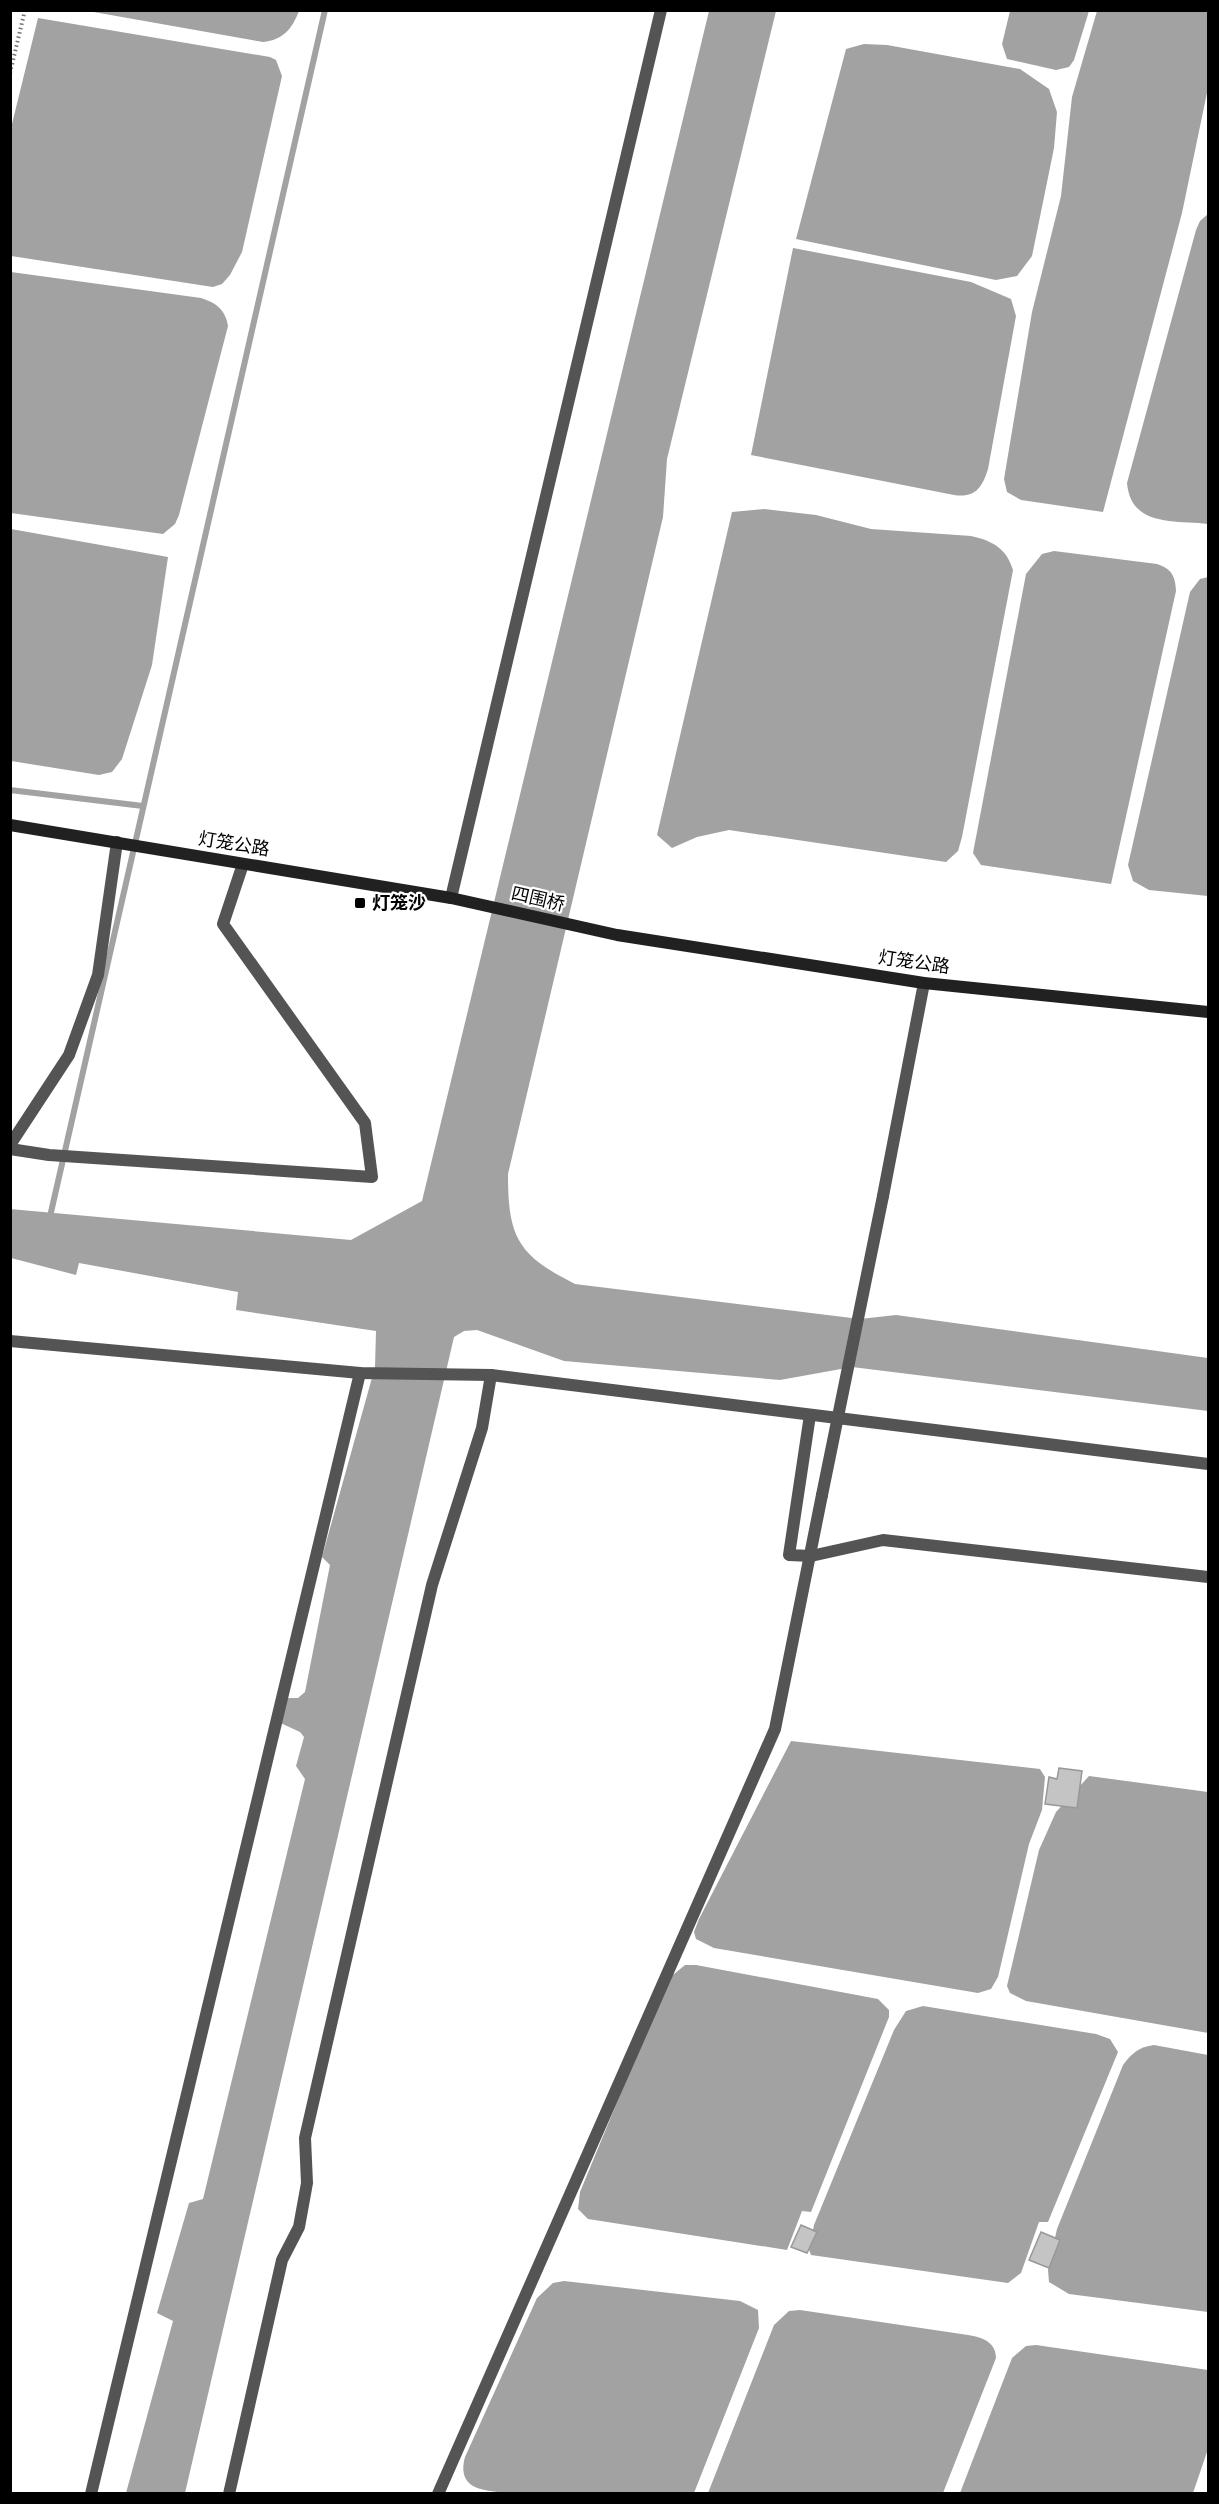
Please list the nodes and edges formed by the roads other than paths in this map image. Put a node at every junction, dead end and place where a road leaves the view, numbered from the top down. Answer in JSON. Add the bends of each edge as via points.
{"nodes":[{"id":1,"x":661,"y":10,"type":"edge"},
{"id":2,"x":10,"y":825,"type":"edge"},
{"id":3,"x":117,"y":842,"type":"junction"},
{"id":4,"x":243,"y":864,"type":"junction"},
{"id":5,"x":452,"y":898,"type":"junction"},
{"id":6,"x":617,"y":935,"type":"joint"},
{"id":7,"x":924,"y":983,"type":"junction"},
{"id":8,"x":1209,"y":1012,"type":"edge"},
{"id":9,"x":10,"y":1145,"type":"edge"},
{"id":10,"x":10,"y":1149,"type":"edge"},
{"id":11,"x":10,"y":1341,"type":"edge"},
{"id":12,"x":360,"y":1373,"type":"junction"},
{"id":13,"x":491,"y":1375,"type":"junction"},
{"id":14,"x":810,"y":1415,"type":"junction"},
{"id":15,"x":1209,"y":1464,"type":"edge"},
{"id":16,"x":811,"y":1556,"type":"junction"},
{"id":17,"x":1209,"y":1577,"type":"edge"},
{"id":18,"x":91,"y":2493,"type":"edge"},
{"id":19,"x":229,"y":2493,"type":"edge"},
{"id":20,"x":438,"y":2493,"type":"edge"}],
"edges":[{"from":1,"to":5,"type":"street"},
{"from":2,"to":3,"type":"street","name":"灯笼公路"},
{"from":3,"to":4,"type":"street","name":"灯笼公路"},
{"from":3,"to":9,"type":"street","via":[[94,985],[69,1055]]},
{"from":4,"to":5,"type":"street","name":"灯笼公路"},
{"from":4,"to":10,"type":"street","via":[[223,924],[365,1123],[372,1177]]},
{"from":5,"to":6,"type":"street","name":"四围桥"},
{"from":6,"to":7,"type":"street","name":"灯笼公路"},
{"from":7,"to":8,"type":"street","name":"灯笼公路"},
{"from":7,"to":16,"type":"street","bridge":true},
{"from":11,"to":12,"type":"street"},
{"from":12,"to":13,"type":"street"},
{"from":12,"to":18,"type":"street"},
{"from":13,"to":14,"type":"street"},
{"from":13,"to":19,"type":"street","via":[[482,1428],[432,1585],[305,2138],[307,2183],[300,2227],[282,2260]]},
{"from":14,"to":15,"type":"street"},
{"from":14,"to":16,"type":"street","via":[[789,1555]]},
{"from":16,"to":17,"type":"street","via":[[883,1540]]},
{"from":16,"to":20,"type":"street","via":[[775,1729]]}]}
